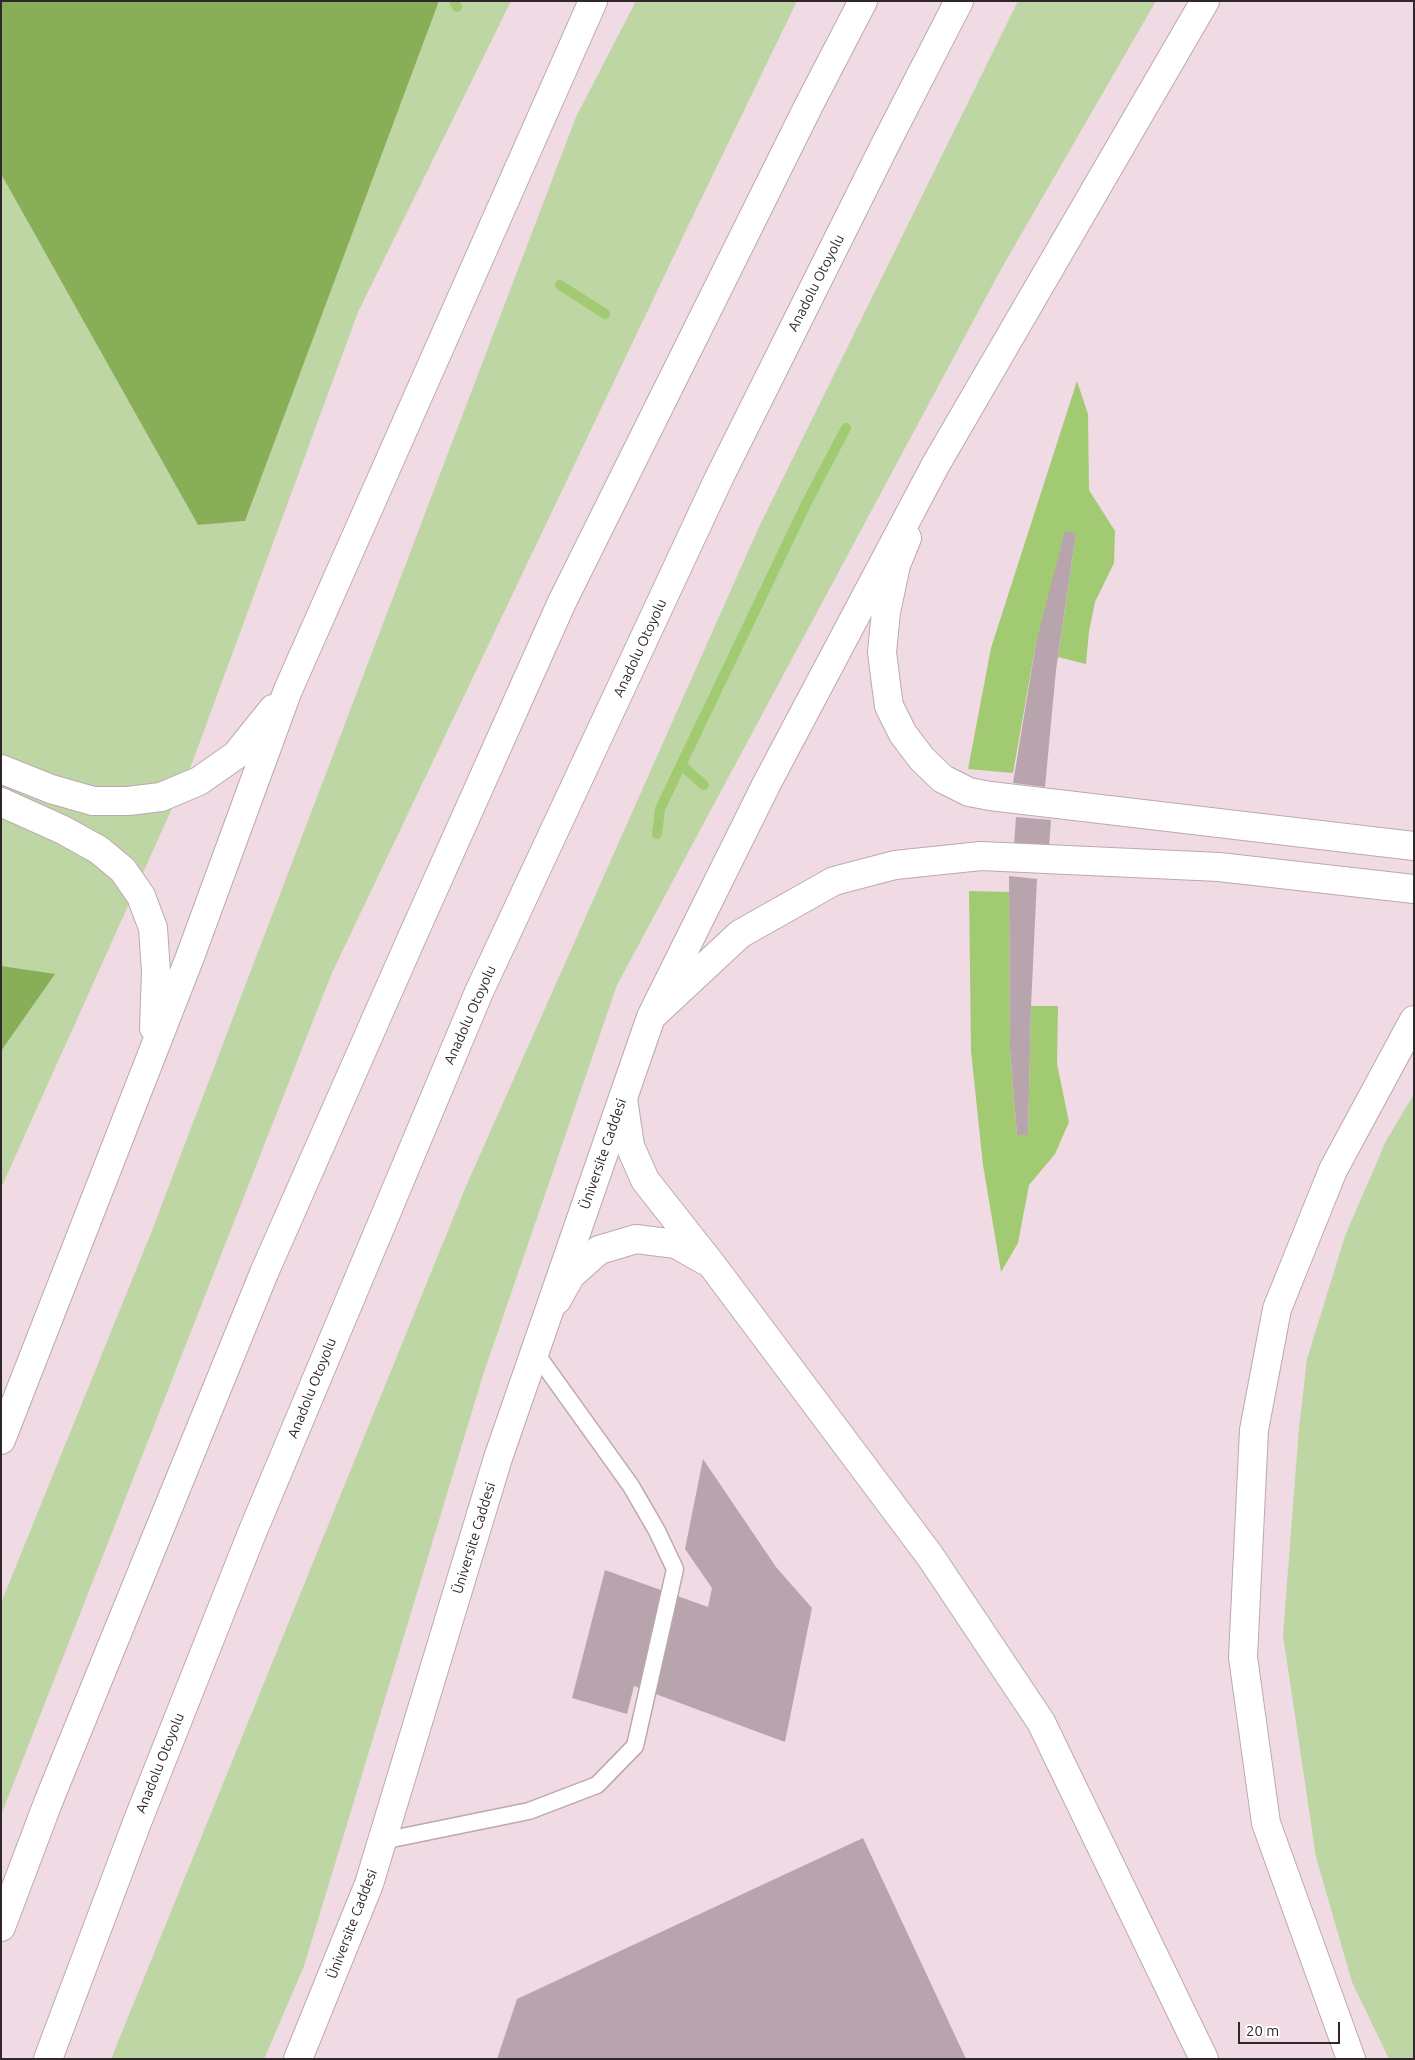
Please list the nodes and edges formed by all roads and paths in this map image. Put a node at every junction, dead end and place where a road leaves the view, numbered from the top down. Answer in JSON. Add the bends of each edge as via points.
{"nodes":[{"id":1,"x":593,"y":1,"type":"edge"},
{"id":2,"x":863,"y":1,"type":"edge"},
{"id":3,"x":959,"y":1,"type":"edge"},
{"id":4,"x":1205,"y":1,"type":"edge"},
{"id":5,"x":936,"y":464,"type":"junction"},
{"id":6,"x":288,"y":690,"type":"junction"},
{"id":7,"x":1,"y":769,"type":"edge"},
{"id":8,"x":1,"y":802,"type":"edge"},
{"id":9,"x":1414,"y":846,"type":"edge"},
{"id":10,"x":1414,"y":889,"type":"edge"},
{"id":11,"x":651,"y":1017,"type":"junction"},
{"id":12,"x":1414,"y":1020,"type":"edge"},
{"id":13,"x":151,"y":1058,"type":"junction"},
{"id":14,"x":622,"y":1099,"type":"junction"},
{"id":15,"x":712,"y":1264,"type":"junction"},
{"id":16,"x":546,"y":1322,"type":"junction"},
{"id":17,"x":535,"y":1352,"type":"junction"},
{"id":18,"x":1,"y":1440,"type":"edge"},
{"id":19,"x":382,"y":1841,"type":"junction"},
{"id":20,"x":1,"y":1927,"type":"edge"},
{"id":21,"x":48,"y":2059,"type":"edge"},
{"id":22,"x":298,"y":2059,"type":"edge"},
{"id":23,"x":1204,"y":2059,"type":"edge"},
{"id":24,"x":1351,"y":2059,"type":"edge"}],
"edges":[{"from":1,"to":6,"type":"main road"},
{"from":2,"to":20,"type":"main road","via":[[562,602],[264,1273],[52,1791]]},
{"from":3,"to":21,"type":"main road","name":"Anadolu Otoyolu","via":[[719,478],[479,992],[252,1533],[138,1820]]},
{"from":4,"to":5,"type":"main road"},
{"from":5,"to":9,"type":"main road","via":[[896,565],[882,652],[889,706],[922,760],[943,779],[970,792],[990,796]]},
{"from":5,"to":11,"type":"main road","name":"Üniversite Caddesi","via":[[767,783]]},
{"from":6,"to":7,"type":"main road","via":[[236,755],[199,781],[161,797],[128,801],[93,800],[51,789]]},
{"from":6,"to":13,"type":"main road"},
{"from":8,"to":13,"type":"main road","via":[[100,850],[122,870],[141,896],[152,928],[156,972]]},
{"from":10,"to":11,"type":"main road","via":[[1218,867],[981,856],[895,864],[834,882],[740,934]]},
{"from":11,"to":14,"type":"main road","name":"Üniversite Caddesi"},
{"from":12,"to":24,"type":"main road","via":[[1333,1170],[1277,1309],[1254,1430],[1243,1657],[1266,1824]]},
{"from":13,"to":18,"type":"main road"},
{"from":14,"to":15,"type":"main road","via":[[630,1146],[645,1180]]},
{"from":14,"to":16,"type":"main road","name":"Üniversite Caddesi"},
{"from":15,"to":16,"type":"main road","via":[[676,1244],[636,1239],[599,1250],[571,1275]]},
{"from":15,"to":23,"type":"main road","via":[[930,1556],[1041,1722]]},
{"from":16,"to":17,"type":"main road","name":"Üniversite Caddesi"},
{"from":17,"to":19,"type":"main road","name":"Üniversite Caddesi","via":[[498,1458]]},
{"from":17,"to":19,"type":"lane","via":[[631,1486],[658,1531],[675,1569],[635,1746],[597,1785],[528,1811]]},
{"from":19,"to":22,"type":"main road","name":"Üniversite Caddesi","via":[[369,1884]]}]}
